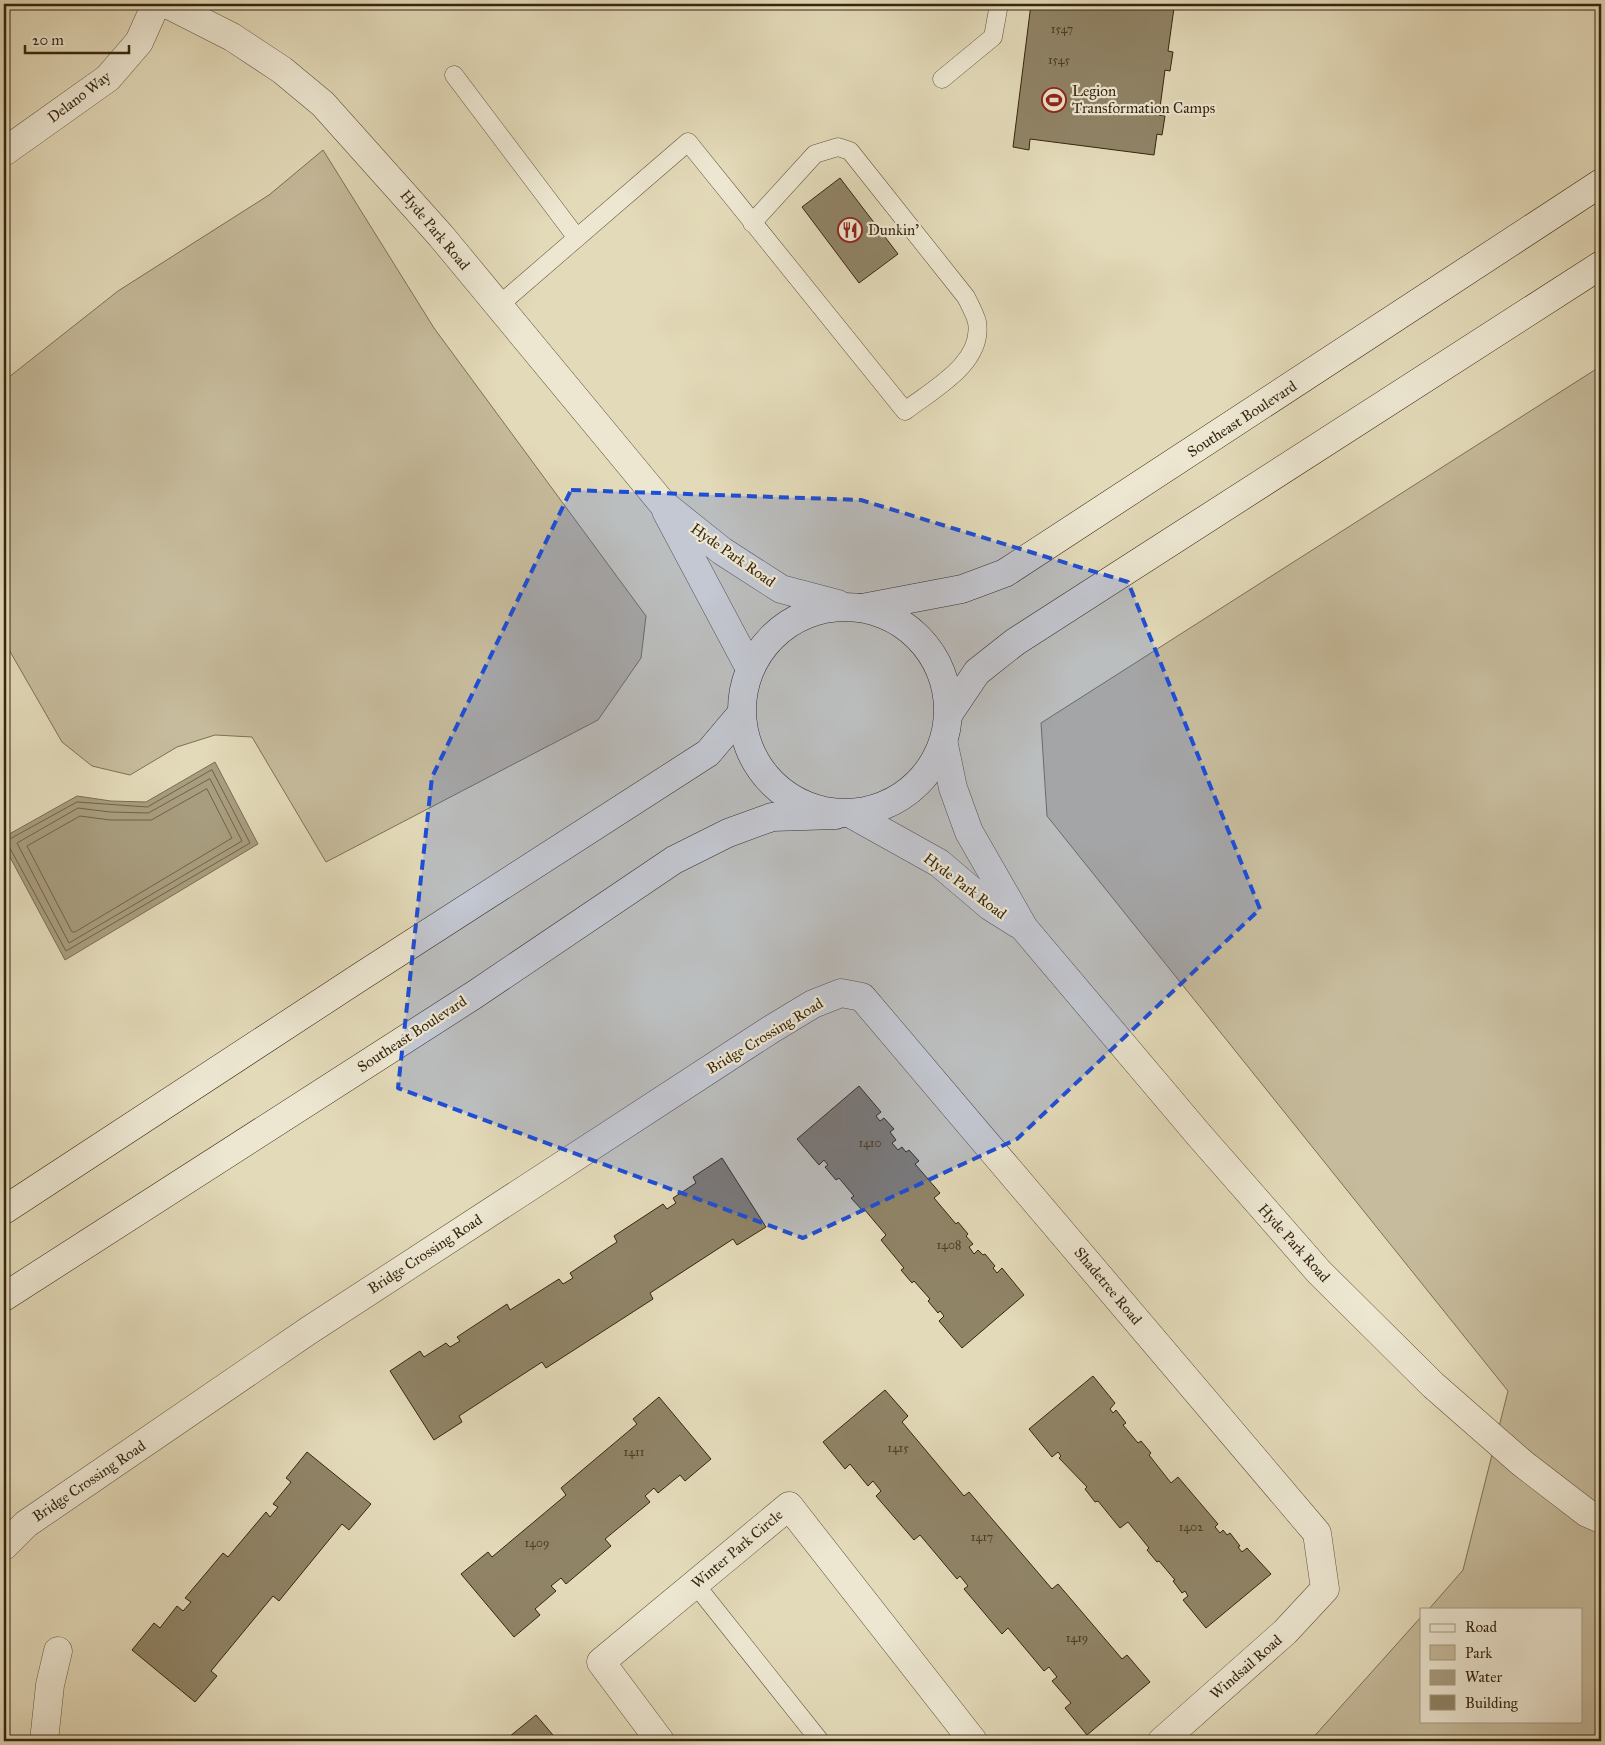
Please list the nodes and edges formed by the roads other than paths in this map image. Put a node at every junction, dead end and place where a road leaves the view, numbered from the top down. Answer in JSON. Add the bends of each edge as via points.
{"nodes":[{"id":1,"x":156,"y":4,"type":"edge"},
{"id":2,"x":167,"y":4,"type":"edge"},
{"id":3,"x":999,"y":4,"type":"edge"},
{"id":4,"x":454,"y":76,"type":"dead end"},
{"id":5,"x":942,"y":79,"type":"dead end"},
{"id":6,"x":4,"y":152,"type":"edge"},
{"id":7,"x":1601,"y":183,"type":"edge"},
{"id":8,"x":752,"y":223,"type":"junction"},
{"id":9,"x":577,"y":238,"type":"junction"},
{"id":10,"x":1601,"y":265,"type":"edge"},
{"id":11,"x":498,"y":306,"type":"junction"},
{"id":12,"x":662,"y":503,"type":"junction"},
{"id":13,"x":850,"y":606,"type":"junction"},
{"id":14,"x":749,"y":668,"type":"junction"},
{"id":15,"x":950,"y":712,"type":"junction"},
{"id":16,"x":740,"y":714,"type":"junction"},
{"id":17,"x":944,"y":745,"type":"junction"},
{"id":18,"x":845,"y":815,"type":"junction"},
{"id":19,"x":1024,"y":928,"type":"junction"},
{"id":20,"x":862,"y":997,"type":"joint"},
{"id":21,"x":4,"y":1210,"type":"edge"},
{"id":22,"x":4,"y":1297,"type":"edge"},
{"id":23,"x":1596,"y":1521,"type":"edge"},
{"id":24,"x":4,"y":1546,"type":"edge"},
{"id":25,"x":695,"y":1584,"type":"junction"},
{"id":26,"x":1325,"y":1589,"type":"joint"},
{"id":27,"x":58,"y":1651,"type":"dead end"},
{"id":28,"x":44,"y":1741,"type":"edge"},
{"id":29,"x":660,"y":1741,"type":"edge"},
{"id":30,"x":820,"y":1741,"type":"edge"},
{"id":31,"x":973,"y":1741,"type":"edge"},
{"id":32,"x":1162,"y":1741,"type":"edge"}],
"edges":[{"from":1,"to":6,"type":"street","name":"Delano Way","via":[[139,42],[108,78]]},
{"from":2,"to":11,"type":"street","name":"Hyde Park Road","via":[[232,37],[282,70],[323,104],[377,162]]},
{"from":3,"to":5,"type":"lane","via":[[992,37]]},
{"from":4,"to":9,"type":"lane"},
{"from":7,"to":13,"type":"street","name":"Southeast Boulevard","via":[[1005,573],[962,589]]},
{"from":8,"to":8,"type":"lane","via":[[814,154],[838,147],[850,151],[966,297],[977,323],[974,346],[965,365],[905,411]]},
{"from":8,"to":9,"type":"lane","via":[[688,142]]},
{"from":9,"to":11,"type":"lane"},
{"from":10,"to":15,"type":"street","via":[[1015,642],[977,672]]},
{"from":11,"to":12,"type":"street","name":"Hyde Park Road"},
{"from":12,"to":13,"type":"street","name":"Hyde Park Road","via":[[722,551],[781,589]]},
{"from":12,"to":14,"type":"street","name":"Hyde Park Road"},
{"from":13,"to":14,"type":"street","name":"Southeast Boulevard","via":[[802,613],[778,628]]},
{"from":13,"to":15,"type":"street","name":"Hyde Park Road","via":[[886,612],[906,623],[927,650],[939,675]]},
{"from":14,"to":16,"type":"street"},
{"from":15,"to":17,"type":"street"},
{"from":16,"to":18,"type":"street","name":"Hyde Park Road","via":[[752,758],[780,792],[818,811]]},
{"from":16,"to":21,"type":"street","via":[[708,753]]},
{"from":17,"to":18,"type":"street","name":"Southeast Boulevard","via":[[922,781],[891,804]]},
{"from":17,"to":19,"type":"street","name":"Hyde Park Road","via":[[953,788],[969,832]]},
{"from":18,"to":19,"type":"street","name":"Hyde Park Road","via":[[939,863],[991,907]]},
{"from":18,"to":22,"type":"street","name":"Southeast Boulevard","via":[[772,817],[674,860],[474,995]]},
{"from":19,"to":23,"type":"street","name":"Hyde Park Road","via":[[1198,1135],[1319,1272],[1433,1385],[1522,1463]]},
{"from":20,"to":24,"type":"street","name":"Bridge Crossing Road","via":[[841,993],[813,1004],[770,1030],[308,1331],[26,1524]]},
{"from":20,"to":26,"type":"street","name":"Shadetree Road","via":[[1317,1533]]},
{"from":25,"to":29,"type":"street","name":"Winter Park Circle","via":[[601,1662]]},
{"from":25,"to":30,"type":"lane"},
{"from":25,"to":31,"type":"street","name":"Winter Park Circle","via":[[789,1506]]},
{"from":26,"to":32,"type":"street","name":"Windsail Road","via":[[1286,1632]]},
{"from":27,"to":28,"type":"street","via":[[50,1685]]}]}
